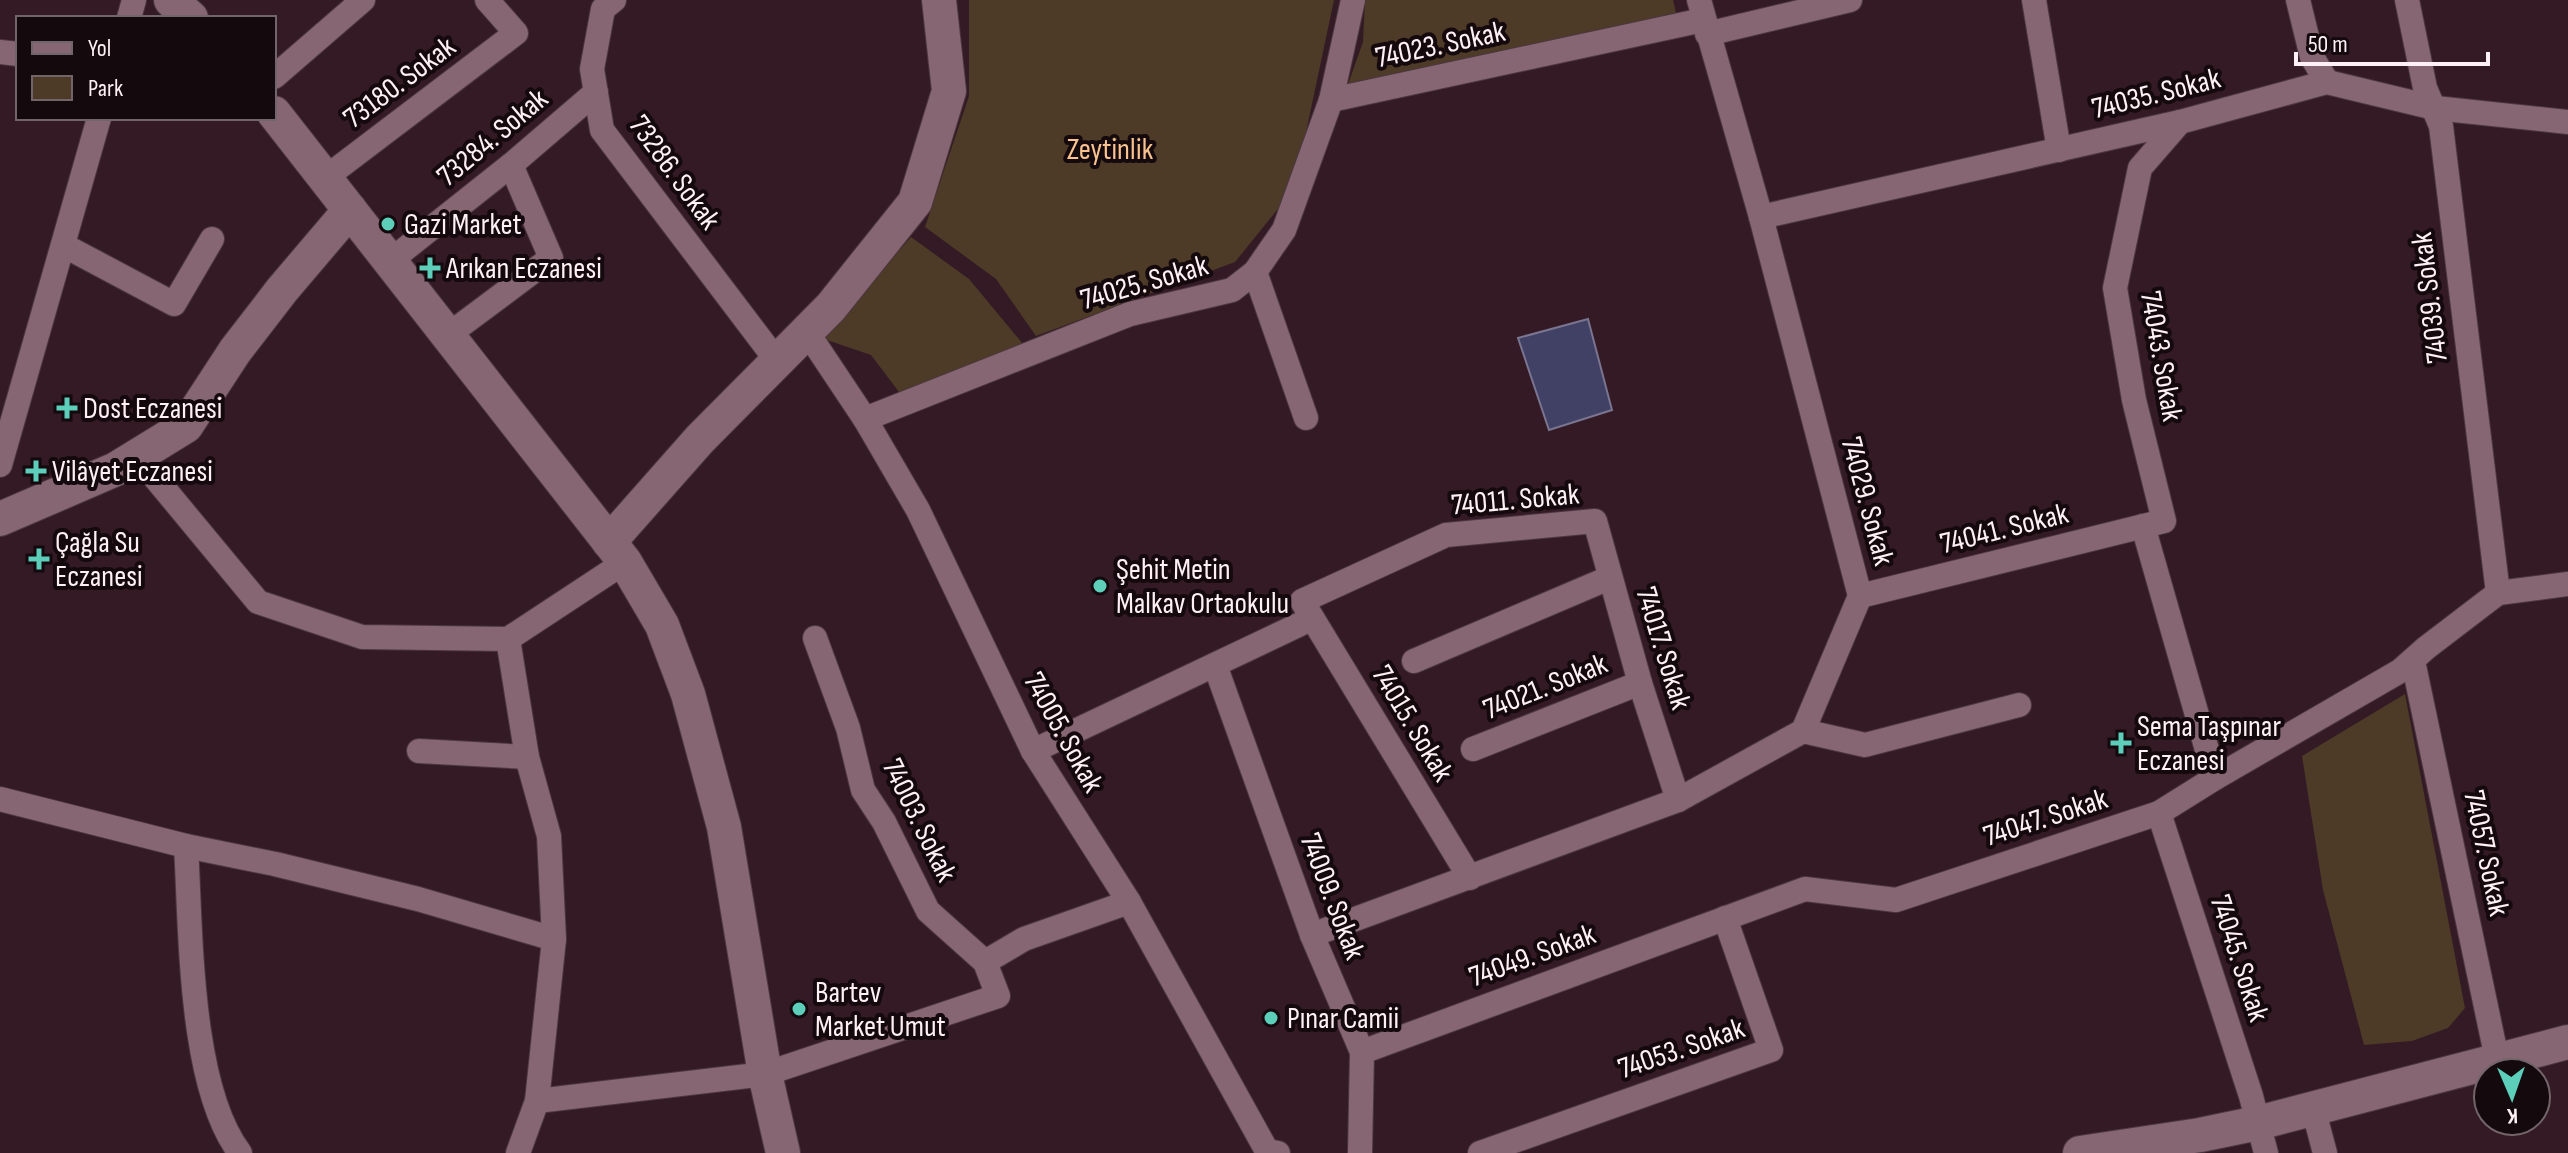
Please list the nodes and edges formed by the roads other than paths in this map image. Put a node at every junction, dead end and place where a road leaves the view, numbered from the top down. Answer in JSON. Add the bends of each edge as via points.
{"nodes":[{"id":1,"x":171,"y":0,"type":"edge"},
{"id":2,"x":363,"y":0,"type":"edge"},
{"id":3,"x":487,"y":0,"type":"edge"},
{"id":4,"x":614,"y":0,"type":"edge"},
{"id":5,"x":939,"y":0,"type":"edge"},
{"id":6,"x":1353,"y":0,"type":"edge"},
{"id":7,"x":1850,"y":0,"type":"edge"},
{"id":8,"x":2034,"y":0,"type":"edge"},
{"id":9,"x":2298,"y":0,"type":"edge"},
{"id":10,"x":2407,"y":0,"type":"edge"},
{"id":11,"x":189,"y":16,"type":"edge"},
{"id":12,"x":1703,"y":18,"type":"edge"},
{"id":13,"x":276,"y":75,"type":"edge"},
{"id":14,"x":2327,"y":82,"type":"junction"},
{"id":15,"x":596,"y":92,"type":"junction"},
{"id":16,"x":1331,"y":100,"type":"junction"},
{"id":17,"x":2435,"y":108,"type":"junction"},
{"id":18,"x":276,"y":116,"type":"edge"},
{"id":19,"x":98,"y":120,"type":"edge"},
{"id":20,"x":2180,"y":122,"type":"junction"},
{"id":21,"x":2568,"y":122,"type":"edge"},
{"id":22,"x":2059,"y":150,"type":"junction"},
{"id":23,"x":511,"y":165,"type":"junction"},
{"id":24,"x":325,"y":178,"type":"junction"},
{"id":25,"x":350,"y":210,"type":"junction"},
{"id":26,"x":1761,"y":217,"type":"junction"},
{"id":27,"x":212,"y":239,"type":"dead end"},
{"id":28,"x":63,"y":245,"type":"junction"},
{"id":29,"x":390,"y":261,"type":"junction"},
{"id":30,"x":1255,"y":272,"type":"junction"},
{"id":31,"x":807,"y":332,"type":"junction"},
{"id":32,"x":448,"y":335,"type":"junction"},
{"id":33,"x":777,"y":361,"type":"junction"},
{"id":34,"x":1306,"y":418,"type":"dead end"},
{"id":35,"x":865,"y":419,"type":"junction"},
{"id":36,"x":137,"y":456,"type":"junction"},
{"id":37,"x":0,"y":465,"type":"edge"},
{"id":38,"x":0,"y":519,"type":"edge"},
{"id":39,"x":2153,"y":524,"type":"junction"},
{"id":40,"x":617,"y":552,"type":"junction"},
{"id":41,"x":1609,"y":578,"type":"junction"},
{"id":42,"x":2568,"y":584,"type":"edge"},
{"id":43,"x":2498,"y":593,"type":"junction"},
{"id":44,"x":1860,"y":596,"type":"junction"},
{"id":45,"x":1307,"y":610,"type":"junction"},
{"id":46,"x":815,"y":638,"type":"dead end"},
{"id":47,"x":508,"y":639,"type":"junction"},
{"id":48,"x":1414,"y":661,"type":"dead end"},
{"id":49,"x":2413,"y":661,"type":"junction"},
{"id":50,"x":1215,"y":665,"type":"junction"},
{"id":51,"x":1640,"y":683,"type":"junction"},
{"id":52,"x":2019,"y":705,"type":"dead end"},
{"id":53,"x":1803,"y":731,"type":"junction"},
{"id":54,"x":1473,"y":749,"type":"dead end"},
{"id":55,"x":419,"y":751,"type":"dead end"},
{"id":56,"x":1033,"y":751,"type":"junction"},
{"id":57,"x":527,"y":757,"type":"junction"},
{"id":58,"x":2215,"y":778,"type":"junction"},
{"id":59,"x":0,"y":799,"type":"edge"},
{"id":60,"x":1678,"y":800,"type":"junction"},
{"id":61,"x":2159,"y":813,"type":"junction"},
{"id":62,"x":186,"y":846,"type":"junction"},
{"id":63,"x":1470,"y":878,"type":"junction"},
{"id":64,"x":1129,"y":902,"type":"junction"},
{"id":65,"x":1725,"y":918,"type":"junction"},
{"id":66,"x":1312,"y":935,"type":"junction"},
{"id":67,"x":554,"y":939,"type":"junction"},
{"id":68,"x":985,"y":962,"type":"junction"},
{"id":69,"x":2568,"y":1042,"type":"edge"},
{"id":70,"x":1362,"y":1052,"type":"junction"},
{"id":71,"x":2497,"y":1057,"type":"edge"},
{"id":72,"x":2505,"y":1057,"type":"edge"},
{"id":73,"x":2472,"y":1066,"type":"edge"},
{"id":74,"x":765,"y":1074,"type":"junction"},
{"id":75,"x":537,"y":1101,"type":"junction"},
{"id":76,"x":2313,"y":1108,"type":"junction"},
{"id":77,"x":2262,"y":1138,"type":"edge"},
{"id":78,"x":240,"y":1153,"type":"edge"},
{"id":79,"x":518,"y":1153,"type":"edge"},
{"id":80,"x":783,"y":1153,"type":"edge"},
{"id":81,"x":1278,"y":1153,"type":"edge"},
{"id":82,"x":1360,"y":1153,"type":"edge"},
{"id":83,"x":1480,"y":1153,"type":"edge"},
{"id":84,"x":2080,"y":1153,"type":"edge"},
{"id":85,"x":2325,"y":1153,"type":"edge"}],
"edges":[{"from":1,"to":11,"type":"main road"},
{"from":2,"to":13,"type":"street"},
{"from":3,"to":24,"type":"street","name":"73180. Sokak","via":[[516,33]]},
{"from":4,"to":15,"type":"street","name":"73286. Sokak","via":[[603,9],[592,69]]},
{"from":5,"to":31,"type":"main road","via":[[949,91],[915,202]]},
{"from":6,"to":16,"type":"street","name":"74025. Sokak"},
{"from":7,"to":12,"type":"street","name":"74023. Sokak"},
{"from":8,"to":22,"type":"street"},
{"from":9,"to":14,"type":"street","via":[[2312,57]]},
{"from":10,"to":17,"type":"street","name":"74039. Sokak","via":[[2425,88]]},
{"from":12,"to":16,"type":"street","name":"74023. Sokak"},
{"from":12,"to":26,"type":"street","name":"74029. Sokak"},
{"from":14,"to":17,"type":"street","name":"74035. Sokak"},
{"from":14,"to":20,"type":"street","name":"74035. Sokak"},
{"from":15,"to":23,"type":"street","name":"73284. Sokak"},
{"from":15,"to":33,"type":"street","name":"73286. Sokak","via":[[602,130]]},
{"from":16,"to":30,"type":"street","name":"74025. Sokak","via":[[1284,230]]},
{"from":17,"to":21,"type":"street","name":"74035. Sokak"},
{"from":17,"to":43,"type":"street","name":"74039. Sokak"},
{"from":18,"to":24,"type":"main road"},
{"from":19,"to":28,"type":"street"},
{"from":20,"to":22,"type":"street","name":"74035. Sokak"},
{"from":20,"to":39,"type":"street","name":"74043. Sokak","via":[[2140,168],[2115,288]]},
{"from":22,"to":26,"type":"street","name":"74035. Sokak"},
{"from":23,"to":29,"type":"street","name":"73284. Sokak"},
{"from":23,"to":32,"type":"street","via":[[551,258]]},
{"from":24,"to":25,"type":"main road"},
{"from":25,"to":29,"type":"main road"},
{"from":25,"to":36,"type":"main road","via":[[235,351],[186,426]]},
{"from":26,"to":44,"type":"street","name":"74029. Sokak"},
{"from":27,"to":28,"type":"street","via":[[174,304]]},
{"from":28,"to":37,"type":"street"},
{"from":29,"to":32,"type":"main road"},
{"from":30,"to":34,"type":"street"},
{"from":30,"to":35,"type":"street","name":"74025. Sokak","via":[[1232,290],[1130,314]]},
{"from":31,"to":33,"type":"main road"},
{"from":31,"to":35,"type":"street","name":"74005. Sokak"},
{"from":32,"to":40,"type":"main road"},
{"from":33,"to":40,"type":"main road","via":[[700,439]]},
{"from":35,"to":56,"type":"street","name":"74005. Sokak","via":[[918,510]]},
{"from":36,"to":38,"type":"main road"},
{"from":36,"to":47,"type":"street","via":[[258,602],[362,637]]},
{"from":39,"to":44,"type":"street","name":"74041. Sokak"},
{"from":39,"to":58,"type":"street"},
{"from":40,"to":47,"type":"street"},
{"from":40,"to":74,"type":"main road","via":[[662,625],[688,694],[724,827]]},
{"from":41,"to":45,"type":"street","name":"74011. Sokak","via":[[1595,521],[1446,535]]},
{"from":41,"to":48,"type":"street","name":"74017. Sokak"},
{"from":41,"to":51,"type":"street","name":"74017. Sokak"},
{"from":42,"to":43,"type":"street"},
{"from":43,"to":49,"type":"street","name":"74047. Sokak"},
{"from":44,"to":53,"type":"street","name":"74029. Sokak"},
{"from":45,"to":50,"type":"street","name":"74011. Sokak"},
{"from":45,"to":63,"type":"street","name":"74015. Sokak"},
{"from":46,"to":68,"type":"street","name":"74003. Sokak","via":[[848,728],[863,790],[928,911]]},
{"from":47,"to":57,"type":"street"},
{"from":49,"to":58,"type":"street","name":"74047. Sokak"},
{"from":49,"to":71,"type":"street","name":"74057. Sokak"},
{"from":50,"to":56,"type":"street","name":"74011. Sokak"},
{"from":50,"to":66,"type":"street","name":"74009. Sokak"},
{"from":51,"to":54,"type":"street","name":"74021. Sokak"},
{"from":51,"to":60,"type":"street","name":"74017. Sokak"},
{"from":52,"to":53,"type":"street","via":[[1865,745]]},
{"from":53,"to":60,"type":"street"},
{"from":55,"to":57,"type":"street"},
{"from":56,"to":64,"type":"street","name":"74005. Sokak"},
{"from":57,"to":67,"type":"street","via":[[549,836]]},
{"from":58,"to":61,"type":"street","name":"74047. Sokak"},
{"from":59,"to":62,"type":"street"},
{"from":60,"to":63,"type":"street"},
{"from":61,"to":65,"type":"street","name":"74047. Sokak","via":[[1896,900],[1805,889]]},
{"from":61,"to":77,"type":"street","name":"74045. Sokak"},
{"from":62,"to":67,"type":"street","via":[[418,899]]},
{"from":62,"to":78,"type":"street","via":[[203,1064],[227,1136]]},
{"from":63,"to":66,"type":"street"},
{"from":64,"to":68,"type":"street","via":[[1024,939]]},
{"from":64,"to":81,"type":"street","name":"74005. Sokak","via":[[1267,1151]]},
{"from":65,"to":70,"type":"street","name":"74049. Sokak"},
{"from":65,"to":83,"type":"street","name":"74053. Sokak","via":[[1771,1050]]},
{"from":66,"to":70,"type":"street","name":"74009. Sokak"},
{"from":67,"to":75,"type":"street"},
{"from":68,"to":74,"type":"street","via":[[998,996]]},
{"from":69,"to":72,"type":"main road"},
{"from":70,"to":82,"type":"street","name":"74009. Sokak"},
{"from":73,"to":76,"type":"main road"},
{"from":74,"to":75,"type":"street"},
{"from":74,"to":80,"type":"main road"},
{"from":75,"to":79,"type":"street"},
{"from":76,"to":77,"type":"main road"},
{"from":76,"to":85,"type":"street"},
{"from":77,"to":84,"type":"main road","via":[[2200,1135]]}]}
